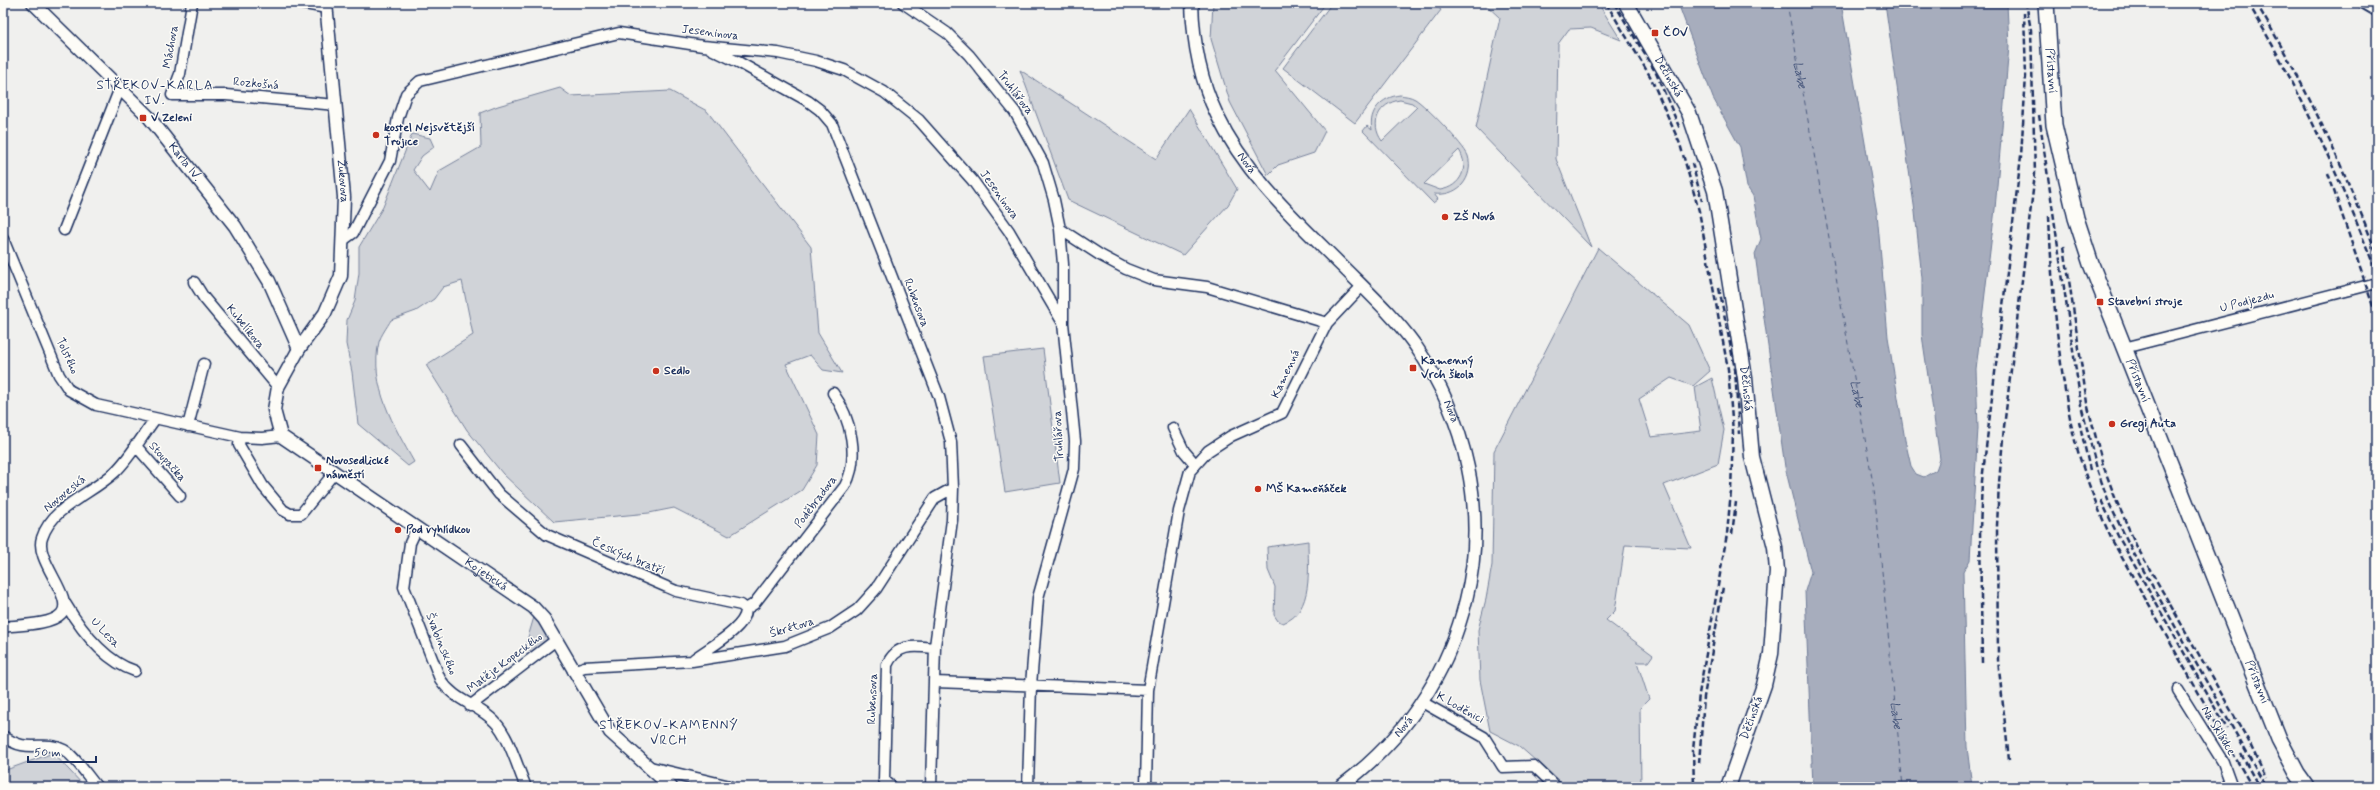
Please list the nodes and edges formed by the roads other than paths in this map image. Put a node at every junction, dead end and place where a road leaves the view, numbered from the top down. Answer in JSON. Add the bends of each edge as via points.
{"nodes":[{"id":1,"x":32,"y":3,"type":"edge"},
{"id":2,"x":192,"y":3,"type":"edge"},
{"id":3,"x":299,"y":3,"type":"edge"},
{"id":4,"x":903,"y":3,"type":"edge"},
{"id":5,"x":1192,"y":3,"type":"edge"},
{"id":6,"x":1626,"y":3,"type":"edge"},
{"id":7,"x":2046,"y":3,"type":"edge"},
{"id":8,"x":2365,"y":3,"type":"edge"},
{"id":9,"x":327,"y":5,"type":"edge"},
{"id":10,"x":2377,"y":10,"type":"edge"},
{"id":11,"x":703,"y":46,"type":"junction"},
{"id":12,"x":120,"y":88,"type":"junction"},
{"id":13,"x":172,"y":95,"type":"joint"},
{"id":14,"x":336,"y":105,"type":"junction"},
{"id":15,"x":1060,"y":229,"type":"junction"},
{"id":16,"x":64,"y":230,"type":"dead end"},
{"id":17,"x":3,"y":239,"type":"edge"},
{"id":18,"x":342,"y":241,"type":"junction"},
{"id":19,"x":194,"y":282,"type":"dead end"},
{"id":20,"x":2377,"y":282,"type":"edge"},
{"id":21,"x":1362,"y":286,"type":"junction"},
{"id":22,"x":1063,"y":323,"type":"junction"},
{"id":23,"x":1326,"y":323,"type":"junction"},
{"id":24,"x":2124,"y":348,"type":"junction"},
{"id":25,"x":299,"y":349,"type":"junction"},
{"id":26,"x":204,"y":364,"type":"dead end"},
{"id":27,"x":278,"y":387,"type":"junction"},
{"id":28,"x":833,"y":393,"type":"dead end"},
{"id":29,"x":155,"y":419,"type":"junction"},
{"id":30,"x":188,"y":426,"type":"junction"},
{"id":31,"x":1173,"y":428,"type":"dead end"},
{"id":32,"x":280,"y":436,"type":"junction"},
{"id":33,"x":240,"y":437,"type":"junction"},
{"id":34,"x":135,"y":445,"type":"junction"},
{"id":35,"x":461,"y":445,"type":"dead end"},
{"id":36,"x":1195,"y":464,"type":"junction"},
{"id":37,"x":334,"y":473,"type":"junction"},
{"id":38,"x":953,"y":488,"type":"junction"},
{"id":39,"x":180,"y":496,"type":"dead end"},
{"id":40,"x":417,"y":528,"type":"junction"},
{"id":41,"x":65,"y":603,"type":"junction"},
{"id":42,"x":746,"y":610,"type":"junction"},
{"id":43,"x":3,"y":627,"type":"edge"},
{"id":44,"x":556,"y":640,"type":"junction"},
{"id":45,"x":935,"y":648,"type":"junction"},
{"id":46,"x":692,"y":661,"type":"junction"},
{"id":47,"x":135,"y":671,"type":"dead end"},
{"id":48,"x":573,"y":671,"type":"junction"},
{"id":49,"x":935,"y":682,"type":"junction"},
{"id":50,"x":1031,"y":685,"type":"junction"},
{"id":51,"x":1148,"y":690,"type":"junction"},
{"id":52,"x":2178,"y":690,"type":"dead end"},
{"id":53,"x":1422,"y":702,"type":"junction"},
{"id":54,"x":470,"y":706,"type":"junction"},
{"id":55,"x":3,"y":736,"type":"edge"},
{"id":56,"x":649,"y":768,"type":"junction"},
{"id":57,"x":97,"y":787,"type":"edge"},
{"id":58,"x":526,"y":787,"type":"edge"},
{"id":59,"x":671,"y":787,"type":"edge"},
{"id":60,"x":730,"y":787,"type":"edge"},
{"id":61,"x":892,"y":787,"type":"edge"},
{"id":62,"x":932,"y":787,"type":"edge"},
{"id":63,"x":1028,"y":787,"type":"edge"},
{"id":64,"x":1146,"y":787,"type":"edge"},
{"id":65,"x":1340,"y":787,"type":"edge"},
{"id":66,"x":1556,"y":787,"type":"edge"},
{"id":67,"x":1728,"y":787,"type":"edge"},
{"id":68,"x":2232,"y":787,"type":"edge"},
{"id":69,"x":2307,"y":787,"type":"edge"}],
"edges":[{"from":1,"to":12,"type":"street","name":"Karla IV."},
{"from":2,"to":13,"type":"street","name":"Máchova","via":[[180,74]]},
{"from":3,"to":9,"type":"street"},
{"from":4,"to":15,"type":"street","name":"Truhlářova","via":[[947,33],[969,55],[1015,112],[1043,163]]},
{"from":5,"to":21,"type":"street","name":"Nová","via":[[1195,46],[1204,81],[1217,115],[1236,150],[1258,180]]},
{"from":6,"to":67,"type":"main road","name":"Děčínská","via":[[1689,114],[1715,191],[1746,378],[1752,457],[1775,547],[1776,600],[1768,667]]},
{"from":7,"to":24,"type":"main road","name":"Přístavní","via":[[2054,125],[2064,172],[2091,264]]},
{"from":8,"to":10,"type":"street"},
{"from":9,"to":14,"type":"street","name":"Žukovova"},
{"from":11,"to":18,"type":"street","name":"Jeseninova","via":[[619,33],[420,80],[406,94],[398,118],[390,161],[353,233]]},
{"from":11,"to":22,"type":"street","name":"Jeseninova","via":[[778,53],[816,61],[844,70],[890,97],[919,120],[973,180],[1010,231]]},
{"from":11,"to":38,"type":"street","name":"Rubensova","via":[[740,63],[808,101],[820,110],[836,132],[939,397],[950,442]]},
{"from":12,"to":16,"type":"street"},
{"from":12,"to":25,"type":"street","name":"Karla IV.","via":[[148,116],[248,244],[269,281]]},
{"from":13,"to":14,"type":"street","name":"Rozkošná","via":[[226,94]]},
{"from":14,"to":18,"type":"street","name":"Žukovova","via":[[344,197]]},
{"from":15,"to":22,"type":"street","name":"Truhlářova"},
{"from":15,"to":23,"type":"street","via":[[1126,269],[1154,280],[1207,287]]},
{"from":17,"to":29,"type":"street","name":"Tolstého","via":[[59,375],[70,390],[96,405]]},
{"from":18,"to":25,"type":"street","name":"Žukovova","via":[[341,276],[325,313]]},
{"from":19,"to":27,"type":"street","name":"Kubelíkova","via":[[204,298]]},
{"from":20,"to":24,"type":"street","name":"U Podjezdu"},
{"from":21,"to":23,"type":"street","name":"Kamenná"},
{"from":21,"to":53,"type":"street","name":"Nová","via":[[1407,335],[1437,381],[1458,429],[1472,489],[1475,551],[1468,595],[1450,650]]},
{"from":22,"to":50,"type":"street","name":"Truhlářova","via":[[1075,441],[1074,469],[1038,598]]},
{"from":23,"to":36,"type":"street","name":"Kamenná","via":[[1282,414],[1231,436],[1208,451]]},
{"from":24,"to":69,"type":"main road","name":"Přístavní","via":[[2279,739],[2296,773]]},
{"from":25,"to":27,"type":"street"},
{"from":26,"to":30,"type":"street"},
{"from":27,"to":32,"type":"street","via":[[274,410]]},
{"from":28,"to":42,"type":"street","name":"Poděbradova","via":[[841,404],[853,450],[850,477],[846,486],[754,604]]},
{"from":29,"to":30,"type":"street","name":"Tolstého"},
{"from":29,"to":34,"type":"street","name":"Novoveská"},
{"from":30,"to":33,"type":"street"},
{"from":31,"to":36,"type":"street","via":[[1184,451]]},
{"from":32,"to":33,"type":"street"},
{"from":32,"to":37,"type":"street"},
{"from":33,"to":37,"type":"street","via":[[239,445],[263,486],[283,510],[290,514],[301,514]]},
{"from":34,"to":39,"type":"street","name":"Stoupačka"},
{"from":34,"to":41,"type":"street","name":"Novoveská","via":[[115,472],[71,503],[47,526],[41,540],[42,552]]},
{"from":35,"to":42,"type":"street","name":"Českých bratří","via":[[499,494],[547,535],[676,591],[741,605]]},
{"from":36,"to":51,"type":"street","name":"Kamenná","via":[[1190,471],[1179,511]]},
{"from":37,"to":40,"type":"street","name":"Kojetická"},
{"from":38,"to":45,"type":"street","name":"Rubensova","via":[[952,520],[938,607]]},
{"from":38,"to":46,"type":"street","name":"Škrétova","via":[[935,498],[876,589],[857,610],[830,628],[785,646]]},
{"from":40,"to":44,"type":"street","name":"Kojetická","via":[[533,607],[544,619]]},
{"from":40,"to":54,"type":"street","name":"Švabinského","via":[[410,543],[404,587],[440,679],[447,690]]},
{"from":41,"to":43,"type":"street","via":[[62,614],[54,620]]},
{"from":41,"to":47,"type":"street","name":"U Lesa","via":[[75,620],[102,650],[125,668]]},
{"from":42,"to":46,"type":"street","via":[[741,626]]},
{"from":44,"to":48,"type":"street","name":"Kojetická"},
{"from":44,"to":54,"type":"street","name":"Matěje Kopeckého"},
{"from":45,"to":49,"type":"street","name":"Rubensova"},
{"from":45,"to":61,"type":"street","name":"Rubensova","via":[[904,647],[892,654],[887,665],[884,780]]},
{"from":46,"to":48,"type":"street","name":"Škrétova","via":[[584,667]]},
{"from":48,"to":56,"type":"street","name":"Kojetická","via":[[610,732]]},
{"from":49,"to":50,"type":"street"},
{"from":49,"to":62,"type":"street","name":"Rubensova"},
{"from":50,"to":51,"type":"street"},
{"from":50,"to":63,"type":"street","name":"Truhlářova"},
{"from":51,"to":64,"type":"street"},
{"from":52,"to":68,"type":"street","name":"Na Skládce","via":[[2223,762]]},
{"from":53,"to":65,"type":"street","name":"Nová","via":[[1393,740]]},
{"from":53,"to":66,"type":"street","name":"K Loděnici","via":[[1484,737],[1503,767],[1534,766]]},
{"from":54,"to":58,"type":"street","name":"Švabinského","via":[[496,723]]},
{"from":55,"to":57,"type":"street","via":[[17,745],[54,746],[66,751]]},
{"from":56,"to":59,"type":"street","name":"Kojetická"},
{"from":56,"to":60,"type":"street"}]}
